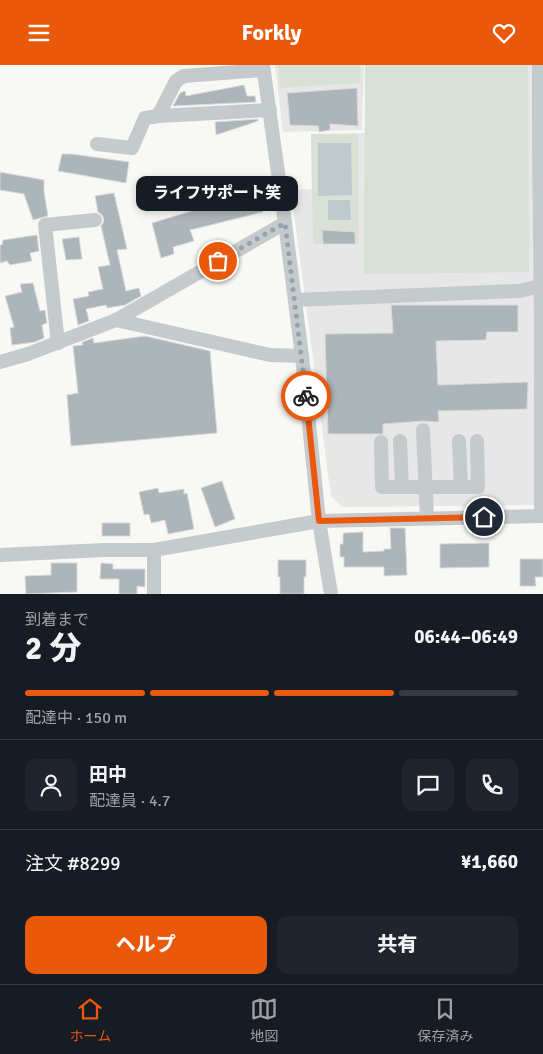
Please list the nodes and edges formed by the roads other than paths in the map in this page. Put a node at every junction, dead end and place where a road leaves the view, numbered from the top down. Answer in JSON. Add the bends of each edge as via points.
{"nodes":[{"id":1,"x":539,"y":65,"type":"edge"},
{"id":2,"x":264,"y":67,"type":"edge"},
{"id":3,"x":270,"y":110,"type":"junction"},
{"id":4,"x":158,"y":116,"type":"junction"},
{"id":5,"x":97,"y":144,"type":"dead end"},
{"id":6,"x":541,"y":147,"type":"edge"},
{"id":7,"x":95,"y":219,"type":"dead end"},
{"id":8,"x":285,"y":223,"type":"junction"},
{"id":9,"x":540,"y":286,"type":"junction"},
{"id":10,"x":295,"y":300,"type":"junction"},
{"id":11,"x":542,"y":319,"type":"edge"},
{"id":12,"x":116,"y":320,"type":"junction"},
{"id":13,"x":58,"y":343,"type":"junction"},
{"id":14,"x":302,"y":356,"type":"junction"},
{"id":15,"x":0,"y":363,"type":"edge"},
{"id":16,"x":423,"y":430,"type":"dead end"},
{"id":17,"x":400,"y":441,"type":"dead end"},
{"id":18,"x":459,"y":441,"type":"dead end"},
{"id":19,"x":476,"y":441,"type":"dead end"},
{"id":20,"x":381,"y":442,"type":"dead end"},
{"id":21,"x":426,"y":486,"type":"junction"},
{"id":22,"x":402,"y":487,"type":"junction"},
{"id":23,"x":461,"y":487,"type":"junction"},
{"id":24,"x":542,"y":516,"type":"edge"},
{"id":25,"x":428,"y":518,"type":"junction"},
{"id":26,"x":319,"y":521,"type":"junction"},
{"id":27,"x":154,"y":550,"type":"junction"},
{"id":28,"x":0,"y":555,"type":"edge"},
{"id":29,"x":154,"y":594,"type":"edge"},
{"id":30,"x":331,"y":594,"type":"edge"}],
"edges":[{"from":1,"to":6,"type":"street"},
{"from":2,"to":3,"type":"street"},
{"from":2,"to":4,"type":"street","via":[[184,76],[176,81]]},
{"from":3,"to":4,"type":"street"},
{"from":3,"to":8,"type":"street"},
{"from":4,"to":5,"type":"street","via":[[145,118],[132,148]]},
{"from":6,"to":9,"type":"street"},
{"from":7,"to":13,"type":"street","via":[[45,225]]},
{"from":8,"to":10,"type":"street"},
{"from":8,"to":12,"type":"street"},
{"from":9,"to":10,"type":"street","via":[[519,291]]},
{"from":9,"to":11,"type":"street"},
{"from":10,"to":14,"type":"street"},
{"from":11,"to":24,"type":"street"},
{"from":12,"to":13,"type":"street"},
{"from":12,"to":14,"type":"street","via":[[270,355]]},
{"from":13,"to":15,"type":"street"},
{"from":14,"to":26,"type":"street"},
{"from":16,"to":21,"type":"street"},
{"from":17,"to":22,"type":"street"},
{"from":18,"to":23,"type":"street"},
{"from":19,"to":23,"type":"street","via":[[478,487]]},
{"from":20,"to":22,"type":"street","via":[[382,487]]},
{"from":21,"to":22,"type":"street"},
{"from":21,"to":23,"type":"street"},
{"from":21,"to":25,"type":"street"},
{"from":24,"to":25,"type":"street"},
{"from":25,"to":26,"type":"street"},
{"from":26,"to":27,"type":"street"},
{"from":26,"to":30,"type":"street"},
{"from":27,"to":28,"type":"street"},
{"from":27,"to":29,"type":"street"}]}
